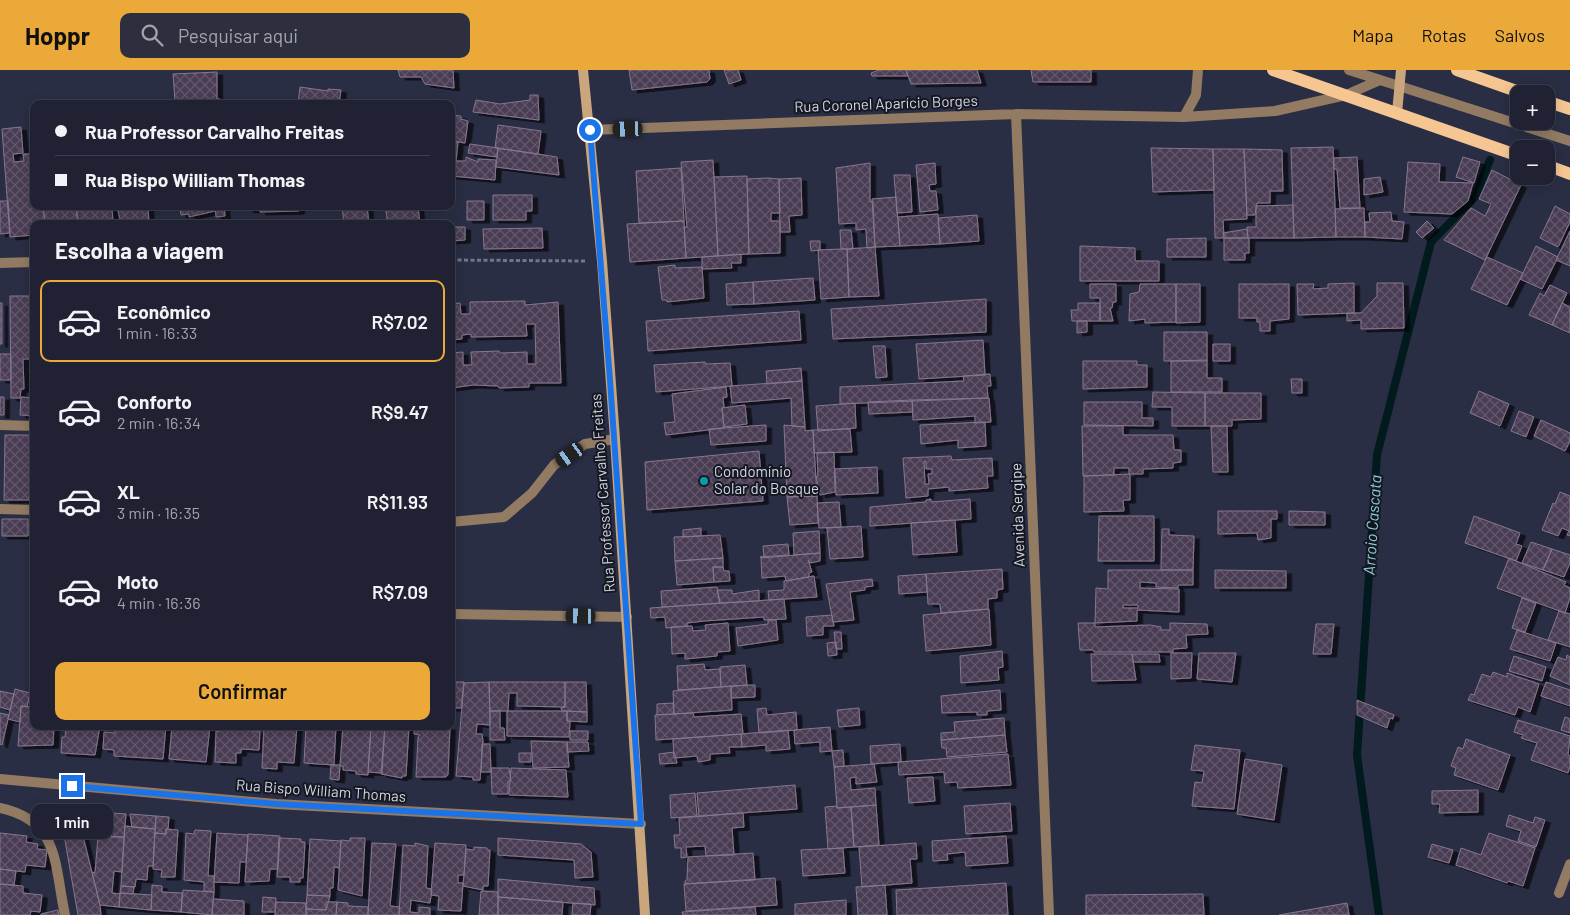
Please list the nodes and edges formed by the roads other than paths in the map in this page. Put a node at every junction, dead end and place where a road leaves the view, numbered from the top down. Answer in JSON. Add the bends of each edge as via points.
{"nodes":[{"id":1,"x":583,"y":70,"type":"edge"},
{"id":2,"x":1198,"y":70,"type":"edge"},
{"id":3,"x":1274,"y":70,"type":"edge"},
{"id":4,"x":1349,"y":70,"type":"edge"},
{"id":5,"x":1401,"y":70,"type":"edge"},
{"id":6,"x":1464,"y":71,"type":"edge"},
{"id":7,"x":1380,"y":80,"type":"junction"},
{"id":8,"x":1400,"y":86,"type":"junction"},
{"id":9,"x":1510,"y":88,"type":"edge"},
{"id":10,"x":1346,"y":95,"type":"junction"},
{"id":11,"x":1555,"y":104,"type":"edge"},
{"id":12,"x":1570,"y":110,"type":"edge"},
{"id":13,"x":1397,"y":113,"type":"junction"},
{"id":14,"x":1016,"y":114,"type":"junction"},
{"id":15,"x":1184,"y":117,"type":"junction"},
{"id":16,"x":590,"y":130,"type":"junction"},
{"id":17,"x":1570,"y":141,"type":"edge"},
{"id":18,"x":1510,"y":153,"type":"edge"},
{"id":19,"x":1555,"y":168,"type":"edge"},
{"id":20,"x":1570,"y":174,"type":"edge"},
{"id":21,"x":30,"y":262,"type":"edge"},
{"id":22,"x":0,"y":263,"type":"edge"},
{"id":23,"x":0,"y":425,"type":"edge"},
{"id":24,"x":30,"y":426,"type":"edge"},
{"id":25,"x":615,"y":439,"type":"junction"},
{"id":26,"x":0,"y":509,"type":"edge"},
{"id":27,"x":30,"y":510,"type":"edge"},
{"id":28,"x":455,"y":522,"type":"edge"},
{"id":29,"x":455,"y":614,"type":"edge"},
{"id":30,"x":627,"y":617,"type":"junction"},
{"id":31,"x":0,"y":779,"type":"edge"},
{"id":32,"x":0,"y":808,"type":"edge"},
{"id":33,"x":641,"y":824,"type":"junction"},
{"id":34,"x":1570,"y":864,"type":"edge"},
{"id":35,"x":1559,"y":893,"type":"dead end"},
{"id":36,"x":65,"y":915,"type":"edge"},
{"id":37,"x":645,"y":915,"type":"edge"},
{"id":38,"x":1049,"y":915,"type":"edge"}],
"edges":[{"from":1,"to":16,"type":"street","name":"Rua Professor Carvalho Freitas"},
{"from":2,"to":15,"type":"street","via":[[1196,95]]},
{"from":3,"to":10,"type":"main road"},
{"from":4,"to":7,"type":"street"},
{"from":5,"to":8,"type":"street"},
{"from":6,"to":9,"type":"main road"},
{"from":7,"to":8,"type":"street"},
{"from":7,"to":10,"type":"street","name":"Rua Coronel Aparício Borges"},
{"from":8,"to":13,"type":"street"},
{"from":8,"to":17,"type":"street"},
{"from":10,"to":13,"type":"main road"},
{"from":10,"to":15,"type":"street","name":"Rua Coronel Aparício Borges","via":[[1275,111]]},
{"from":11,"to":12,"type":"main road"},
{"from":13,"to":18,"type":"main road"},
{"from":14,"to":15,"type":"street","name":"Rua Coronel Aparício Borges"},
{"from":14,"to":16,"type":"street","name":"Rua Coronel Aparício Borges"},
{"from":14,"to":38,"type":"street","name":"Avenida Sergipe"},
{"from":16,"to":25,"type":"street","name":"Rua Professor Carvalho Freitas"},
{"from":19,"to":20,"type":"main road"},
{"from":21,"to":22,"type":"street"},
{"from":23,"to":24,"type":"street"},
{"from":25,"to":28,"type":"street","via":[[585,444],[554,465],[532,493],[504,517]]},
{"from":25,"to":30,"type":"street","name":"Rua Professor Carvalho Freitas"},
{"from":26,"to":27,"type":"street"},
{"from":29,"to":30,"type":"street"},
{"from":30,"to":33,"type":"street","name":"Rua Professor Carvalho Freitas"},
{"from":31,"to":33,"type":"street","name":"Rua Bispo William Thomas","via":[[276,804]]},
{"from":32,"to":36,"type":"street","via":[[17,812],[39,825],[50,839]]},
{"from":33,"to":37,"type":"street","name":"Rua Professor Carvalho Freitas"},
{"from":34,"to":35,"type":"street"}]}
